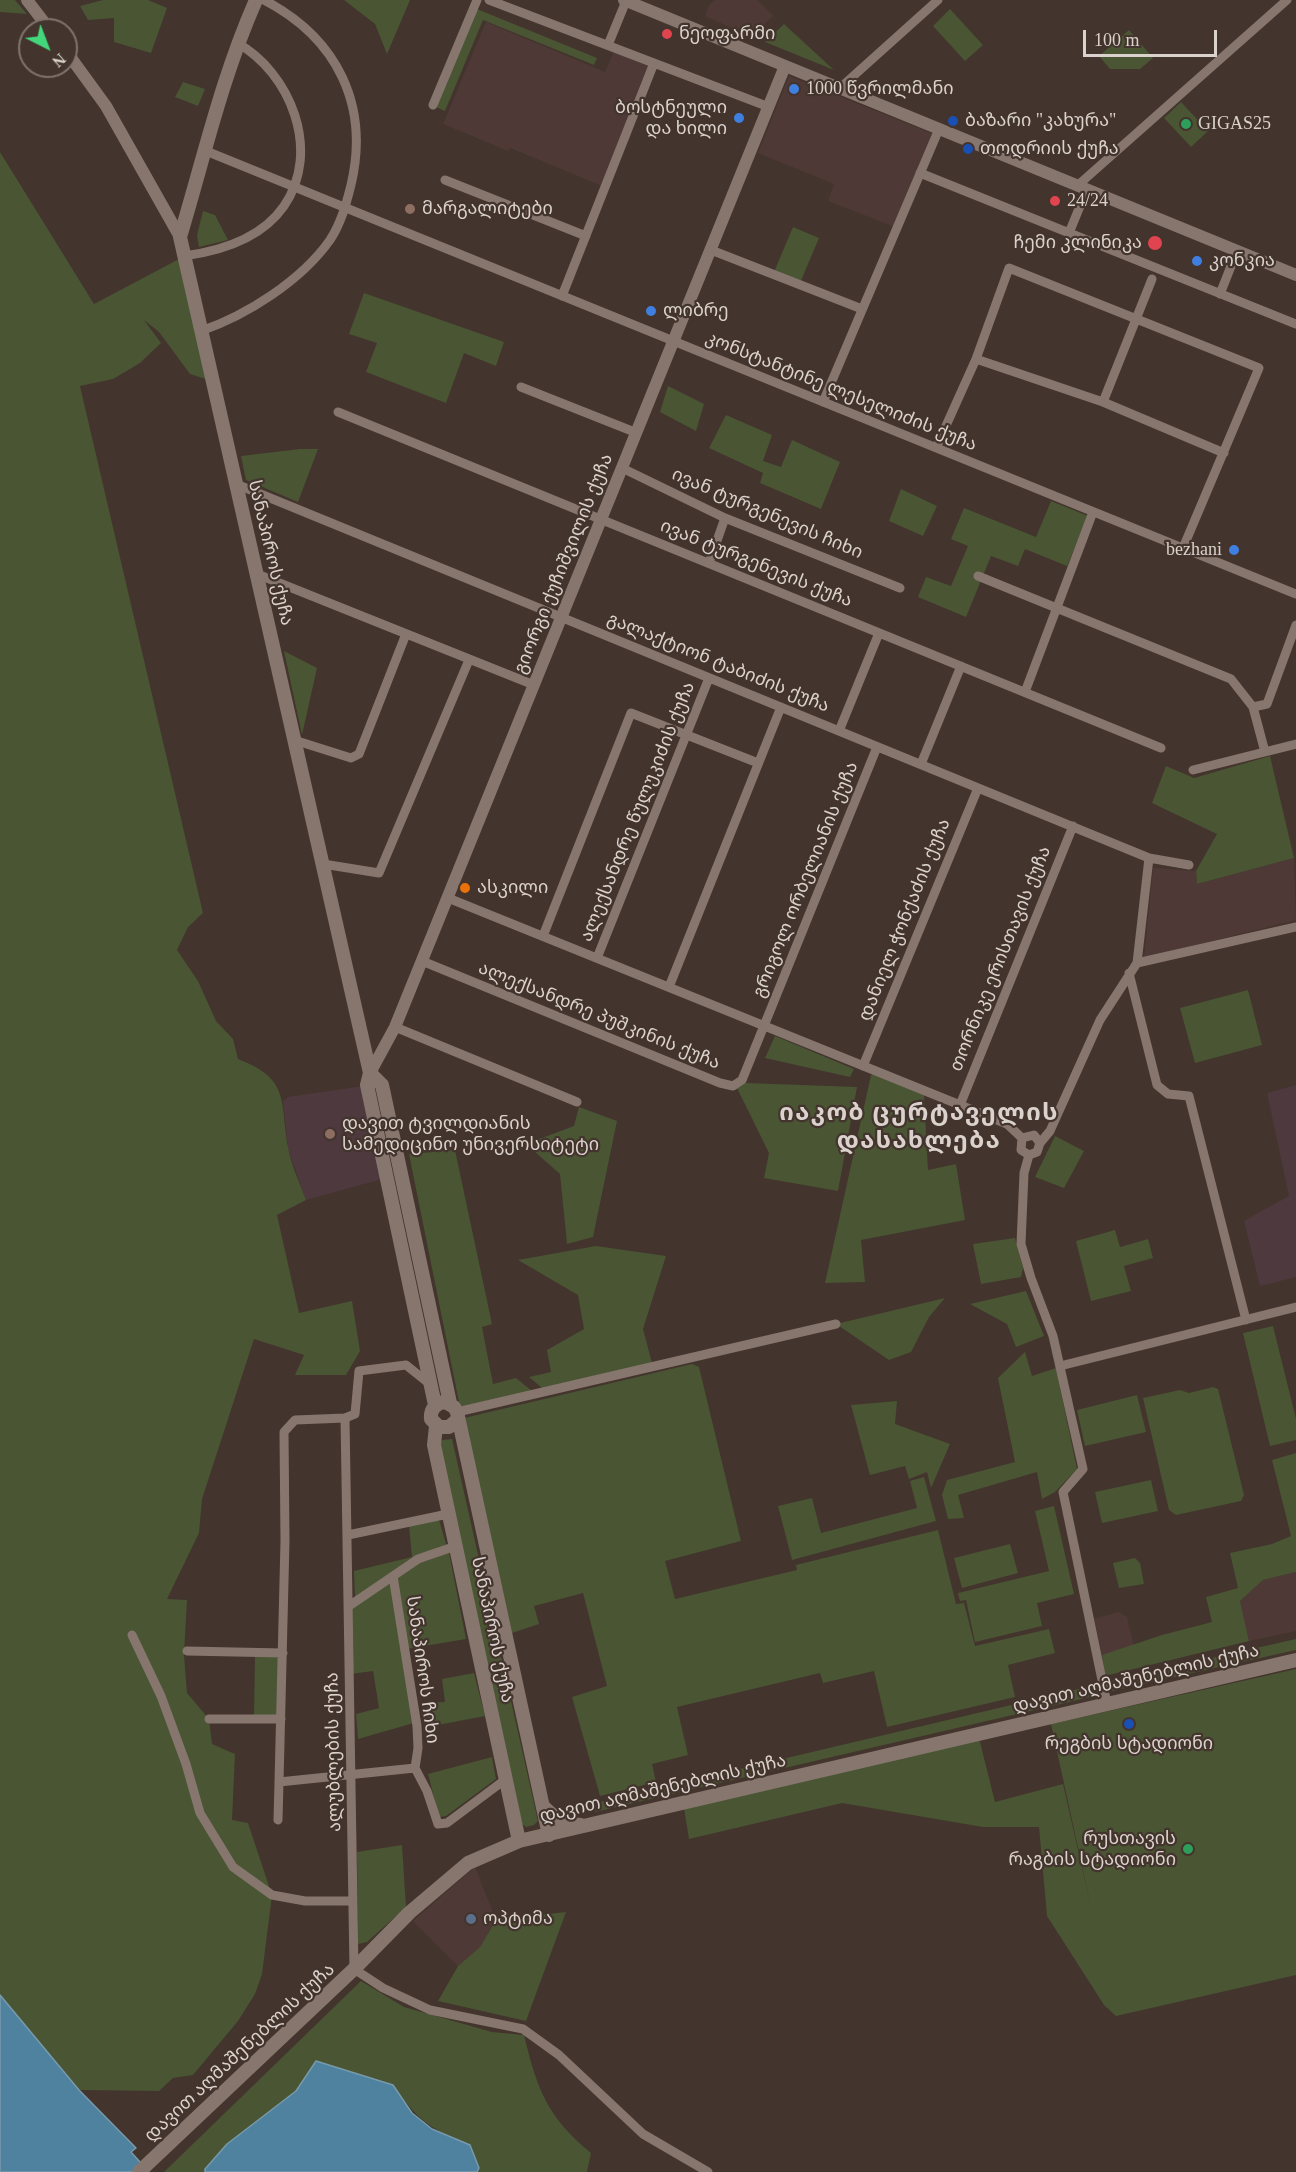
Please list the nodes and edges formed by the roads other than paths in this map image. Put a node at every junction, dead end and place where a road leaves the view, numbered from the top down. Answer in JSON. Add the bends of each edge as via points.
{"nodes":[{"id":1,"x":27,"y":0,"type":"edge"},
{"id":2,"x":256,"y":0,"type":"edge"},
{"id":3,"x":264,"y":0,"type":"edge"},
{"id":4,"x":477,"y":0,"type":"edge"},
{"id":5,"x":489,"y":0,"type":"edge"},
{"id":6,"x":625,"y":0,"type":"edge"},
{"id":7,"x":938,"y":0,"type":"edge"},
{"id":8,"x":1287,"y":0,"type":"edge"},
{"id":9,"x":41,"y":18,"type":"edge"},
{"id":10,"x":237,"y":43,"type":"junction"},
{"id":11,"x":608,"y":45,"type":"junction"},
{"id":12,"x":654,"y":63,"type":"junction"},
{"id":13,"x":785,"y":66,"type":"junction"},
{"id":14,"x":78,"y":67,"type":"edge"},
{"id":15,"x":840,"y":88,"type":"junction"},
{"id":16,"x":433,"y":105,"type":"dead end"},
{"id":17,"x":769,"y":107,"type":"junction"},
{"id":18,"x":939,"y":129,"type":"junction"},
{"id":19,"x":206,"y":151,"type":"junction"},
{"id":20,"x":920,"y":173,"type":"junction"},
{"id":21,"x":445,"y":180,"type":"dead end"},
{"id":22,"x":294,"y":188,"type":"junction"},
{"id":23,"x":1082,"y":188,"type":"junction"},
{"id":24,"x":346,"y":208,"type":"junction"},
{"id":25,"x":1069,"y":233,"type":"junction"},
{"id":26,"x":586,"y":236,"type":"junction"},
{"id":27,"x":180,"y":237,"type":"junction"},
{"id":28,"x":711,"y":250,"type":"junction"},
{"id":29,"x":1236,"y":250,"type":"junction"},
{"id":30,"x":184,"y":256,"type":"junction"},
{"id":31,"x":1296,"y":275,"type":"edge"},
{"id":32,"x":1152,"y":279,"type":"dead end"},
{"id":33,"x":1220,"y":294,"type":"junction"},
{"id":34,"x":562,"y":296,"type":"junction"},
{"id":35,"x":862,"y":309,"type":"junction"},
{"id":36,"x":1137,"y":318,"type":"junction"},
{"id":37,"x":1296,"y":324,"type":"edge"},
{"id":38,"x":201,"y":331,"type":"junction"},
{"id":39,"x":674,"y":342,"type":"junction"},
{"id":40,"x":976,"y":359,"type":"junction"},
{"id":41,"x":521,"y":387,"type":"dead end"},
{"id":42,"x":823,"y":402,"type":"junction"},
{"id":43,"x":1103,"y":402,"type":"junction"},
{"id":44,"x":338,"y":412,"type":"dead end"},
{"id":45,"x":637,"y":433,"type":"junction"},
{"id":46,"x":936,"y":448,"type":"junction"},
{"id":47,"x":1224,"y":453,"type":"junction"},
{"id":48,"x":622,"y":468,"type":"junction"},
{"id":49,"x":236,"y":484,"type":"junction"},
{"id":50,"x":1093,"y":512,"type":"junction"},
{"id":51,"x":725,"y":518,"type":"junction"},
{"id":52,"x":602,"y":519,"type":"junction"},
{"id":53,"x":1183,"y":548,"type":"junction"},
{"id":54,"x":709,"y":563,"type":"junction"},
{"id":55,"x":256,"y":574,"type":"junction"},
{"id":56,"x":978,"y":576,"type":"dead end"},
{"id":57,"x":900,"y":588,"type":"dead end"},
{"id":58,"x":1296,"y":594,"type":"edge"},
{"id":59,"x":1058,"y":608,"type":"junction"},
{"id":60,"x":562,"y":617,"type":"junction"},
{"id":61,"x":1296,"y":625,"type":"edge"},
{"id":62,"x":879,"y":633,"type":"junction"},
{"id":63,"x":406,"y":634,"type":"junction"},
{"id":64,"x":469,"y":660,"type":"junction"},
{"id":65,"x":961,"y":666,"type":"junction"},
{"id":66,"x":710,"y":678,"type":"junction"},
{"id":67,"x":534,"y":685,"type":"junction"},
{"id":68,"x":1025,"y":692,"type":"junction"},
{"id":69,"x":781,"y":707,"type":"junction"},
{"id":70,"x":1253,"y":707,"type":"junction"},
{"id":71,"x":839,"y":731,"type":"junction"},
{"id":72,"x":687,"y":735,"type":"junction"},
{"id":73,"x":294,"y":740,"type":"junction"},
{"id":74,"x":1296,"y":744,"type":"edge"},
{"id":75,"x":877,"y":747,"type":"junction"},
{"id":76,"x":1161,"y":747,"type":"dead end"},
{"id":77,"x":1265,"y":752,"type":"junction"},
{"id":78,"x":758,"y":763,"type":"junction"},
{"id":79,"x":921,"y":764,"type":"junction"},
{"id":80,"x":1193,"y":770,"type":"dead end"},
{"id":81,"x":978,"y":788,"type":"junction"},
{"id":82,"x":1073,"y":826,"type":"junction"},
{"id":83,"x":1149,"y":858,"type":"junction"},
{"id":84,"x":323,"y":864,"type":"junction"},
{"id":85,"x":1189,"y":866,"type":"dead end"},
{"id":86,"x":448,"y":898,"type":"junction"},
{"id":87,"x":1296,"y":927,"type":"edge"},
{"id":88,"x":543,"y":936,"type":"junction"},
{"id":89,"x":597,"y":958,"type":"junction"},
{"id":90,"x":422,"y":961,"type":"junction"},
{"id":91,"x":1137,"y":963,"type":"junction"},
{"id":92,"x":1129,"y":973,"type":"junction"},
{"id":93,"x":669,"y":987,"type":"junction"},
{"id":94,"x":765,"y":1026,"type":"junction"},
{"id":95,"x":396,"y":1028,"type":"junction"},
{"id":96,"x":863,"y":1066,"type":"junction"},
{"id":97,"x":369,"y":1073,"type":"junction"},
{"id":98,"x":577,"y":1102,"type":"dead end"},
{"id":99,"x":960,"y":1105,"type":"junction"},
{"id":100,"x":1022,"y":1138,"type":"junction"},
{"id":101,"x":1040,"y":1143,"type":"junction"},
{"id":102,"x":1029,"y":1155,"type":"junction"},
{"id":103,"x":1296,"y":1307,"type":"edge"},
{"id":104,"x":1246,"y":1320,"type":"junction"},
{"id":105,"x":836,"y":1324,"type":"dead end"},
{"id":106,"x":1060,"y":1366,"type":"junction"},
{"id":107,"x":431,"y":1385,"type":"junction"},
{"id":108,"x":435,"y":1405,"type":"junction"},
{"id":109,"x":455,"y":1412,"type":"junction"},
{"id":110,"x":345,"y":1418,"type":"junction"},
{"id":111,"x":436,"y":1426,"type":"junction"},
{"id":112,"x":448,"y":1514,"type":"junction"},
{"id":113,"x":348,"y":1535,"type":"junction"},
{"id":114,"x":456,"y":1546,"type":"junction"},
{"id":115,"x":393,"y":1576,"type":"junction"},
{"id":116,"x":349,"y":1606,"type":"junction"},
{"id":117,"x":132,"y":1635,"type":"dead end"},
{"id":118,"x":187,"y":1651,"type":"dead end"},
{"id":119,"x":284,"y":1653,"type":"junction"},
{"id":120,"x":1296,"y":1660,"type":"edge"},
{"id":121,"x":1107,"y":1704,"type":"junction"},
{"id":122,"x":209,"y":1719,"type":"dead end"},
{"id":123,"x":281,"y":1719,"type":"junction"},
{"id":124,"x":415,"y":1768,"type":"junction"},
{"id":125,"x":351,"y":1774,"type":"junction"},
{"id":126,"x":506,"y":1779,"type":"junction"},
{"id":127,"x":279,"y":1782,"type":"junction"},
{"id":128,"x":542,"y":1804,"type":"junction"},
{"id":129,"x":278,"y":1820,"type":"dead end"},
{"id":130,"x":585,"y":1826,"type":"junction"},
{"id":131,"x":549,"y":1835,"type":"junction"},
{"id":132,"x":519,"y":1841,"type":"junction"},
{"id":133,"x":352,"y":1901,"type":"junction"},
{"id":134,"x":354,"y":1969,"type":"junction"},
{"id":135,"x":144,"y":2168,"type":"edge"},
{"id":136,"x":708,"y":2172,"type":"edge"}],
"edges":[{"from":1,"to":9,"type":"street"},
{"from":2,"to":10,"type":"main road"},
{"from":3,"to":24,"type":"street","via":[[319,40],[333,58],[348,91],[357,120],[357,161]]},
{"from":4,"to":16,"type":"street"},
{"from":5,"to":11,"type":"street"},
{"from":6,"to":11,"type":"street"},
{"from":6,"to":13,"type":"street"},
{"from":7,"to":15,"type":"street"},
{"from":8,"to":23,"type":"street"},
{"from":10,"to":19,"type":"main road","via":[[214,111]]},
{"from":10,"to":22,"type":"street","via":[[255,53],[288,94],[299,130],[299,166]]},
{"from":11,"to":12,"type":"street"},
{"from":12,"to":17,"type":"street"},
{"from":12,"to":26,"type":"street"},
{"from":13,"to":15,"type":"street"},
{"from":13,"to":17,"type":"street","name":"გიორგი ქუჩიშვილის ქუჩა"},
{"from":14,"to":27,"type":"street","name":"სანაპიროს ქუჩა","via":[[106,106]]},
{"from":15,"to":18,"type":"street"},
{"from":17,"to":28,"type":"street","name":"გიორგი ქუჩიშვილის ქუჩა"},
{"from":18,"to":20,"type":"street"},
{"from":18,"to":23,"type":"street"},
{"from":19,"to":22,"type":"street","name":"კონსტანტინე ლესელიძის ქუჩა"},
{"from":19,"to":27,"type":"main road"},
{"from":20,"to":25,"type":"street"},
{"from":20,"to":35,"type":"street"},
{"from":21,"to":26,"type":"street"},
{"from":22,"to":24,"type":"street","name":"კონსტანტინე ლესელიძის ქუჩა"},
{"from":22,"to":30,"type":"street","via":[[275,216],[246,238],[207,253]]},
{"from":23,"to":25,"type":"street"},
{"from":23,"to":29,"type":"street"},
{"from":24,"to":34,"type":"street","name":"კონსტანტინე ლესელიძის ქუჩა"},
{"from":24,"to":38,"type":"street","via":[[329,241],[292,278],[231,318]]},
{"from":25,"to":33,"type":"street"},
{"from":26,"to":34,"type":"street"},
{"from":27,"to":30,"type":"main road","name":"სანაპიროს ქუჩა"},
{"from":28,"to":35,"type":"street"},
{"from":28,"to":39,"type":"street","name":"გიორგი ქუჩიშვილის ქუჩა"},
{"from":29,"to":31,"type":"street"},
{"from":29,"to":33,"type":"street"},
{"from":30,"to":38,"type":"main road","name":"სანაპიროს ქუჩა"},
{"from":32,"to":36,"type":"street"},
{"from":33,"to":37,"type":"street"},
{"from":34,"to":39,"type":"street","name":"კონსტანტინე ლესელიძის ქუჩა"},
{"from":35,"to":42,"type":"street"},
{"from":36,"to":40,"type":"street","via":[[1009,268]]},
{"from":36,"to":43,"type":"street"},
{"from":36,"to":47,"type":"street","via":[[1259,368]]},
{"from":38,"to":49,"type":"main road","name":"სანაპიროს ქუჩა"},
{"from":39,"to":42,"type":"street","name":"კონსტანტინე ლესელიძის ქუჩა"},
{"from":39,"to":45,"type":"street","name":"გიორგი ქუჩიშვილის ქუჩა"},
{"from":40,"to":43,"type":"street"},
{"from":40,"to":46,"type":"street"},
{"from":41,"to":45,"type":"street"},
{"from":42,"to":46,"type":"street","name":"კონსტანტინე ლესელიძის ქუჩა"},
{"from":43,"to":47,"type":"street"},
{"from":44,"to":52,"type":"street","name":"ივან ტურგენევის ქუჩა"},
{"from":45,"to":48,"type":"street","name":"გიორგი ქუჩიშვილის ქუჩა"},
{"from":46,"to":50,"type":"street","name":"კონსტანტინე ლესელიძის ქუჩა"},
{"from":47,"to":53,"type":"street"},
{"from":48,"to":51,"type":"street","name":"ივან ტურგენევის ჩიხი"},
{"from":48,"to":52,"type":"street","name":"გიორგი ქუჩიშვილის ქუჩა"},
{"from":49,"to":55,"type":"main road","name":"სანაპიროს ქუჩა"},
{"from":49,"to":60,"type":"street","name":"გალაქტიონ ტაბიძის ქუჩა"},
{"from":50,"to":53,"type":"street","name":"კონსტანტინე ლესელიძის ქუჩა"},
{"from":50,"to":59,"type":"street"},
{"from":51,"to":54,"type":"street"},
{"from":51,"to":57,"type":"street","name":"ივან ტურგენევის ჩიხი"},
{"from":52,"to":54,"type":"street","name":"ივან ტურგენევის ქუჩა"},
{"from":52,"to":60,"type":"street","name":"გიორგი ქუჩიშვილის ქუჩა"},
{"from":53,"to":58,"type":"street","name":"კონსტანტინე ლესელიძის ქუჩა"},
{"from":54,"to":62,"type":"street","name":"ივან ტურგენევის ქუჩა"},
{"from":55,"to":63,"type":"street"},
{"from":55,"to":73,"type":"main road","name":"სანაპიროს ქუჩა"},
{"from":56,"to":59,"type":"street"},
{"from":59,"to":68,"type":"street"},
{"from":59,"to":70,"type":"street","via":[[1231,679]]},
{"from":60,"to":66,"type":"street","name":"გალაქტიონ ტაბიძის ქუჩა"},
{"from":60,"to":67,"type":"street","name":"გიორგი ქუჩიშვილის ქუჩა"},
{"from":61,"to":70,"type":"street","via":[[1267,704]]},
{"from":62,"to":65,"type":"street","name":"ივან ტურგენევის ქუჩა"},
{"from":62,"to":71,"type":"street"},
{"from":63,"to":64,"type":"street"},
{"from":63,"to":73,"type":"street","via":[[359,754],[351,758]]},
{"from":64,"to":67,"type":"street"},
{"from":64,"to":84,"type":"street","via":[[379,873]]},
{"from":65,"to":68,"type":"street","name":"ივან ტურგენევის ქუჩა"},
{"from":65,"to":79,"type":"street"},
{"from":66,"to":69,"type":"street","name":"გალაქტიონ ტაბიძის ქუჩა"},
{"from":66,"to":72,"type":"street","name":"ალექსანდრე წულუკიძის ქუჩა"},
{"from":67,"to":86,"type":"street","name":"გიორგი ქუჩიშვილის ქუჩა"},
{"from":68,"to":76,"type":"street","name":"ივან ტურგენევის ქუჩა"},
{"from":69,"to":71,"type":"street","name":"გალაქტიონ ტაბიძის ქუჩა"},
{"from":69,"to":78,"type":"street"},
{"from":70,"to":77,"type":"street"},
{"from":71,"to":75,"type":"street","name":"გალაქტიონ ტაბიძის ქუჩა"},
{"from":72,"to":78,"type":"street"},
{"from":72,"to":88,"type":"street","via":[[631,713]]},
{"from":72,"to":89,"type":"street","name":"ალექსანდრე წულუკიძის ქუჩა"},
{"from":73,"to":84,"type":"main road","name":"სანაპიროს ქუჩა"},
{"from":74,"to":77,"type":"street"},
{"from":75,"to":79,"type":"street","name":"გალაქტიონ ტაბიძის ქუჩა"},
{"from":75,"to":94,"type":"street","name":"გრიგოლ ორბელიანის ქუჩა"},
{"from":77,"to":80,"type":"street"},
{"from":78,"to":93,"type":"street"},
{"from":79,"to":81,"type":"street","name":"გალაქტიონ ტაბიძის ქუჩა"},
{"from":81,"to":82,"type":"street","name":"გალაქტიონ ტაბიძის ქუჩა"},
{"from":81,"to":96,"type":"street","name":"დანიელ ჭონქაძის ქუჩა"},
{"from":82,"to":83,"type":"street","name":"გალაქტიონ ტაბიძის ქუჩა"},
{"from":82,"to":99,"type":"street","name":"თორნიკე ერისთავის ქუჩა"},
{"from":83,"to":85,"type":"street","name":"გალაქტიონ ტაბიძის ქუჩა"},
{"from":83,"to":91,"type":"street"},
{"from":84,"to":97,"type":"main road","name":"სანაპიროს ქუჩა"},
{"from":86,"to":88,"type":"street"},
{"from":86,"to":90,"type":"street","name":"გიორგი ქუჩიშვილის ქუჩა"},
{"from":87,"to":91,"type":"street"},
{"from":88,"to":89,"type":"street"},
{"from":89,"to":93,"type":"street"},
{"from":90,"to":94,"type":"street","name":"ალექსანდრე პუშკინის ქუჩა","via":[[733,1086],[742,1080]]},
{"from":90,"to":95,"type":"street","name":"გიორგი ქუჩიშვილის ქუჩა"},
{"from":91,"to":92,"type":"street"},
{"from":92,"to":101,"type":"street","via":[[1100,1020],[1050,1131]]},
{"from":92,"to":104,"type":"street","via":[[1157,1085],[1168,1094],[1189,1096]]},
{"from":93,"to":94,"type":"street"},
{"from":94,"to":96,"type":"street"},
{"from":95,"to":97,"type":"street","name":"გიორგი ქუჩიშვილის ქუჩა"},
{"from":95,"to":98,"type":"street"},
{"from":96,"to":99,"type":"street"},
{"from":97,"to":107,"type":"main road","name":"სანაპიროს ქუჩა","via":[[367,1084]]},
{"from":97,"to":109,"type":"main road","name":"სანაპიროს ქუჩა","via":[[382,1085]]},
{"from":99,"to":100,"type":"street","via":[[1007,1124]]},
{"from":100,"to":101,"type":"street","via":[[1034,1135]]},
{"from":100,"to":102,"type":"street","via":[[1020,1147]]},
{"from":101,"to":102,"type":"street","via":[[1037,1152]]},
{"from":102,"to":106,"type":"street","via":[[1024,1173],[1021,1244]]},
{"from":103,"to":104,"type":"street"},
{"from":104,"to":106,"type":"street"},
{"from":105,"to":109,"type":"street"},
{"from":106,"to":121,"type":"street","via":[[1083,1469],[1063,1492]]},
{"from":107,"to":108,"type":"main road","name":"სანაპიროს ქუჩა"},
{"from":107,"to":110,"type":"street","name":"ალუბლების ქუჩა","via":[[406,1365],[359,1371],[354,1414]]},
{"from":108,"to":109,"type":"main road"},
{"from":108,"to":111,"type":"main road","name":"სანაპიროს ქუჩა","via":[[431,1415]]},
{"from":109,"to":111,"type":"main road","via":[[446,1428]]},
{"from":109,"to":128,"type":"main road","name":"სანაპიროს ქუჩა"},
{"from":110,"to":113,"type":"street","name":"ალუბლების ქუჩა"},
{"from":110,"to":119,"type":"street","via":[[295,1420],[284,1432]]},
{"from":111,"to":112,"type":"main road","name":"სანაპიროს ქუჩა","via":[[434,1445]]},
{"from":112,"to":113,"type":"street"},
{"from":112,"to":114,"type":"main road","name":"სანაპიროს ქუჩა"},
{"from":113,"to":116,"type":"street","name":"ალუბლების ქუჩა"},
{"from":114,"to":115,"type":"street","name":"სანაპიროს ჩიხი","via":[[418,1559]]},
{"from":114,"to":126,"type":"main road","name":"სანაპიროს ქუჩა"},
{"from":115,"to":116,"type":"street"},
{"from":115,"to":124,"type":"street","name":"სანაპიროს ჩიხი","via":[[417,1726]]},
{"from":116,"to":125,"type":"street","name":"ალუბლების ქუჩა"},
{"from":117,"to":133,"type":"street","via":[[161,1696],[200,1814],[233,1867],[272,1895],[305,1901]]},
{"from":118,"to":119,"type":"street"},
{"from":119,"to":123,"type":"street"},
{"from":120,"to":121,"type":"main road","name":"დავით აღმაშენებლის ქუჩა"},
{"from":121,"to":130,"type":"main road","name":"დავით აღმაშენებლის ქუჩა"},
{"from":122,"to":123,"type":"street"},
{"from":123,"to":127,"type":"street"},
{"from":124,"to":125,"type":"street"},
{"from":124,"to":126,"type":"street","name":"სანაპიროს ჩიხი","via":[[438,1824],[447,1823]]},
{"from":125,"to":127,"type":"street"},
{"from":125,"to":133,"type":"street","name":"ალუბლების ქუჩა"},
{"from":126,"to":132,"type":"main road","name":"სანაპიროს ქუჩა"},
{"from":127,"to":129,"type":"street"},
{"from":128,"to":130,"type":"main road","via":[[561,1820]]},
{"from":128,"to":131,"type":"main road","name":"სანაპიროს ქუჩა"},
{"from":130,"to":131,"type":"main road","name":"დავით აღმაშენებლის ქუჩა"},
{"from":131,"to":132,"type":"main road","name":"დავით აღმაშენებლის ქუჩა"},
{"from":132,"to":134,"type":"main road","name":"დავით აღმაშენებლის ქუჩა","via":[[468,1863],[409,1913]]},
{"from":133,"to":134,"type":"street","name":"ალუბლების ქუჩა"},
{"from":134,"to":135,"type":"main road","name":"დავით აღმაშენებლის ქუჩა"},
{"from":134,"to":136,"type":"street","via":[[430,2010],[523,2029],[559,2055],[643,2134]]}]}
